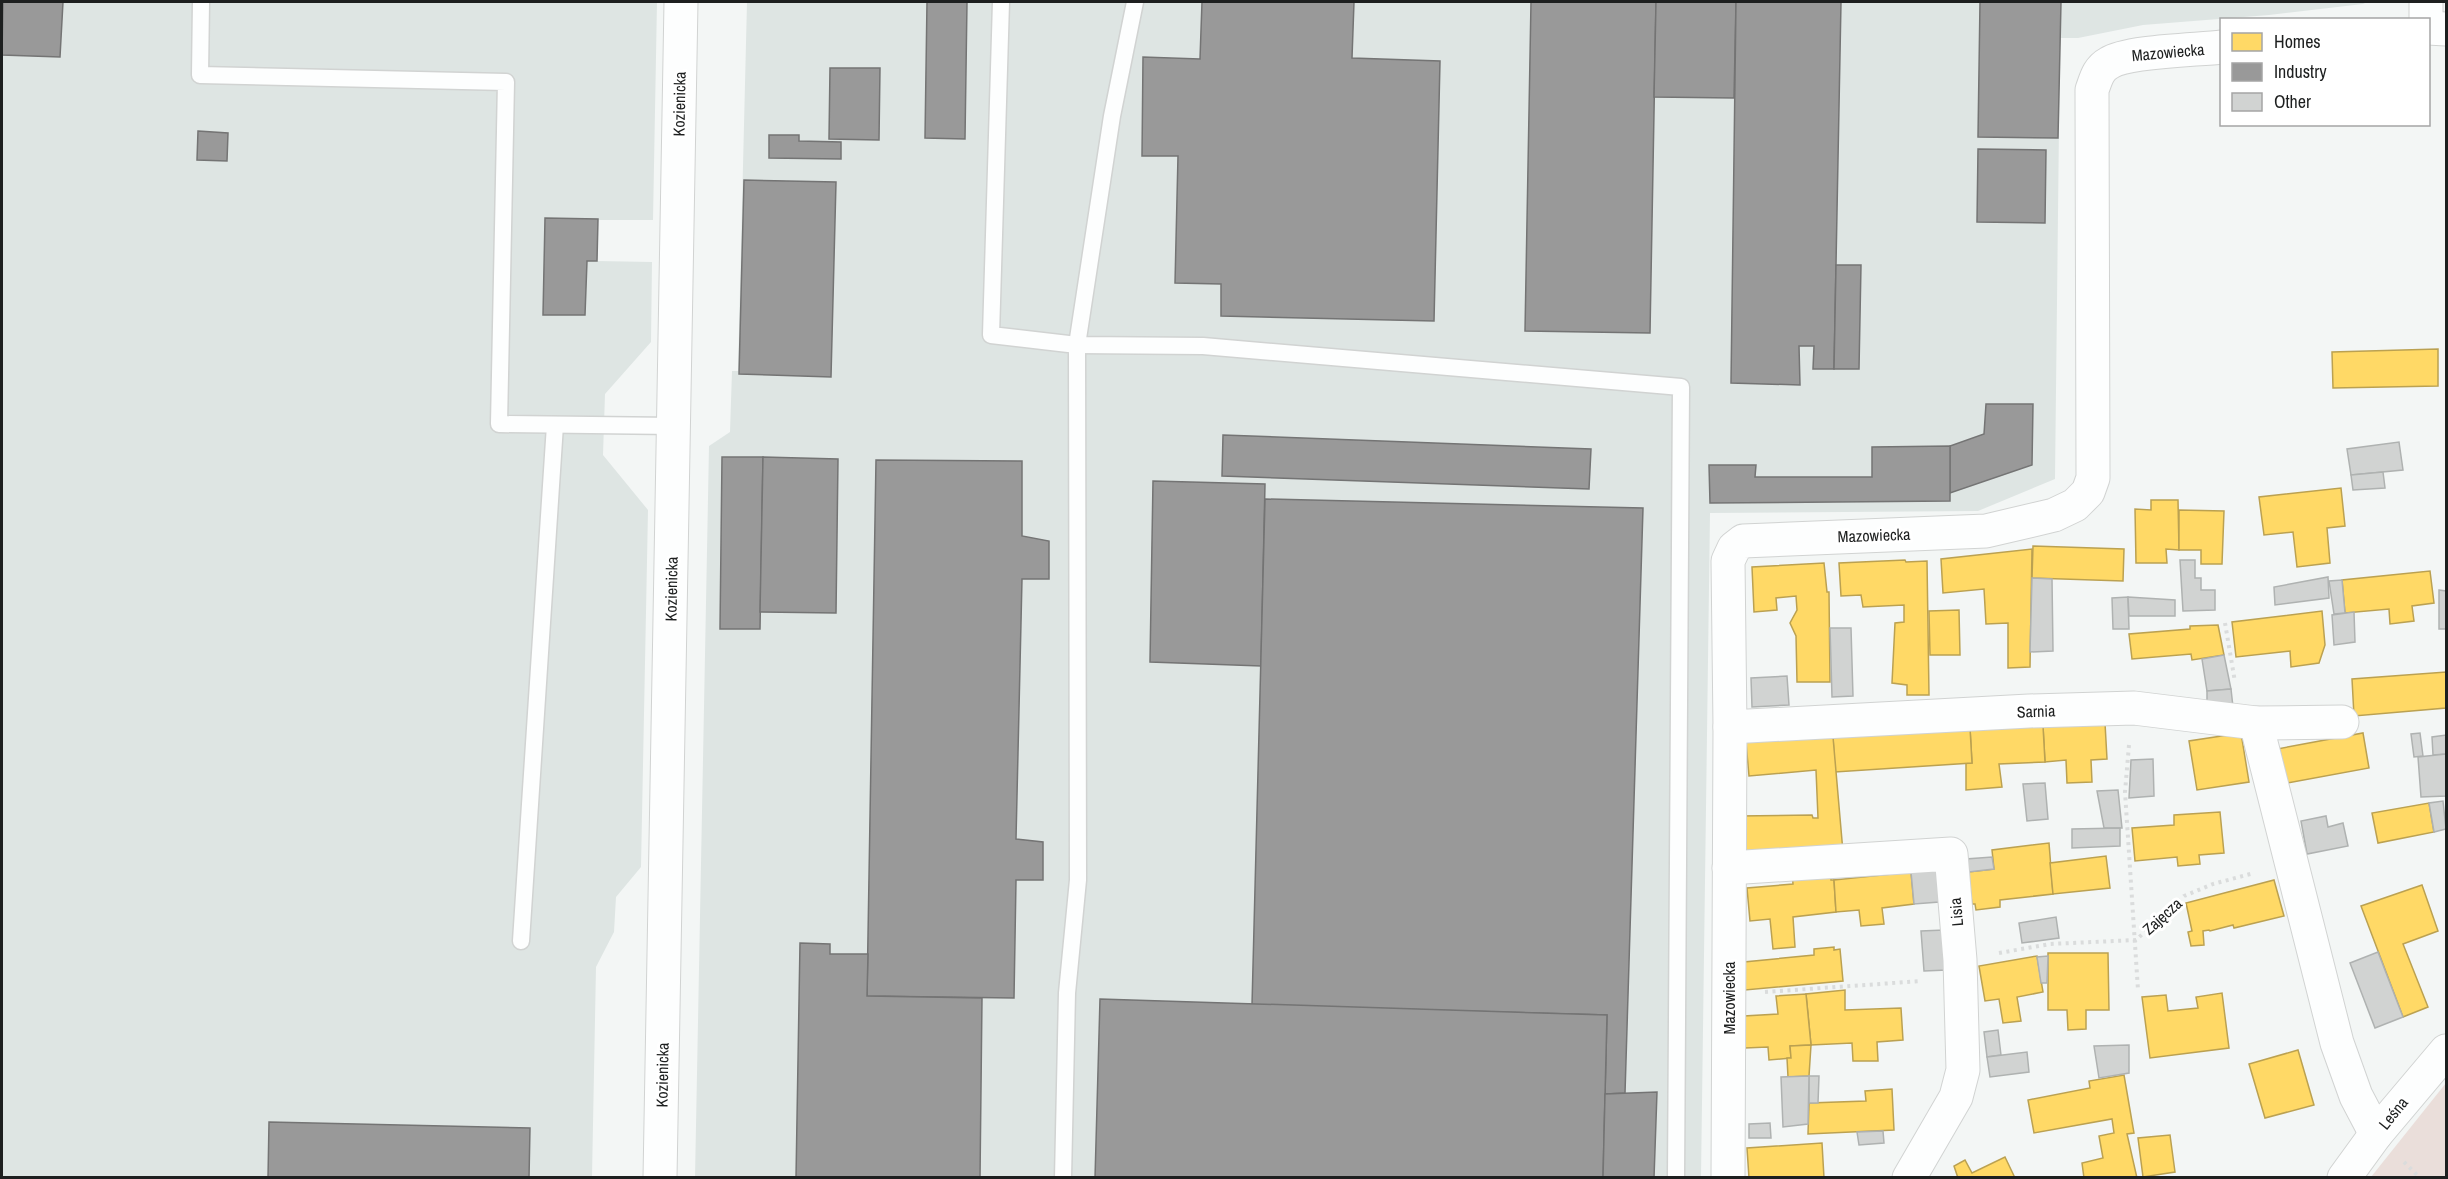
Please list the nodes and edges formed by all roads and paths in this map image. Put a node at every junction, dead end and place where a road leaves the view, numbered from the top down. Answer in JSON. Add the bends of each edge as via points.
{"nodes":[{"id":1,"x":201,"y":2,"type":"edge"},
{"id":2,"x":681,"y":2,"type":"edge"},
{"id":3,"x":1001,"y":2,"type":"edge"},
{"id":4,"x":1135,"y":2,"type":"edge"},
{"id":5,"x":2426,"y":2,"type":"edge"},
{"id":6,"x":2426,"y":18,"type":"edge"},
{"id":7,"x":2430,"y":28,"type":"edge"},
{"id":8,"x":2446,"y":29,"type":"edge"},
{"id":9,"x":2220,"y":47,"type":"edge"},
{"id":10,"x":1077,"y":345,"type":"junction"},
{"id":11,"x":555,"y":425,"type":"junction"},
{"id":12,"x":674,"y":426,"type":"junction"},
{"id":13,"x":2225,"y":623,"type":"dead end"},
{"id":14,"x":2134,"y":708,"type":"junction"},
{"id":15,"x":2248,"y":722,"type":"junction"},
{"id":16,"x":2342,"y":722,"type":"dead end"},
{"id":17,"x":1730,"y":727,"type":"junction"},
{"id":18,"x":2290,"y":864,"type":"junction"},
{"id":19,"x":1729,"y":868,"type":"junction"},
{"id":20,"x":2136,"y":940,"type":"junction"},
{"id":21,"x":521,"y":941,"type":"dead end"},
{"id":22,"x":1960,"y":969,"type":"junction"},
{"id":23,"x":2138,"y":990,"type":"dead end"},
{"id":24,"x":1729,"y":994,"type":"junction"},
{"id":25,"x":2446,"y":1051,"type":"edge"},
{"id":26,"x":2376,"y":1134,"type":"junction"},
{"id":27,"x":660,"y":1178,"type":"edge"},
{"id":28,"x":1063,"y":1178,"type":"edge"},
{"id":29,"x":1676,"y":1178,"type":"edge"},
{"id":30,"x":1728,"y":1178,"type":"edge"},
{"id":31,"x":1909,"y":1178,"type":"edge"},
{"id":32,"x":2344,"y":1178,"type":"edge"}],
"edges":[{"from":1,"to":11,"type":"lane","via":[[200,75],[506,82],[499,424]]},
{"from":2,"to":12,"type":"street","name":"Kozienicka"},
{"from":3,"to":10,"type":"lane","via":[[991,335]]},
{"from":4,"to":10,"type":"lane","via":[[1112,117]]},
{"from":5,"to":6,"type":"street"},
{"from":7,"to":8,"type":"street"},
{"from":9,"to":17,"type":"street","name":"Mazowiecka","via":[[2124,56],[2108,63],[2097,74],[2092,90],[2093,478],[2088,492],[2075,505],[2054,515],[1986,531],[1743,541],[1728,561]]},
{"from":10,"to":28,"type":"lane","via":[[1078,880],[1067,993]]},
{"from":10,"to":29,"type":"lane","via":[[1203,346],[1681,387]]},
{"from":11,"to":12,"type":"lane"},
{"from":11,"to":21,"type":"lane"},
{"from":12,"to":27,"type":"street","name":"Kozienicka"},
{"from":13,"to":15,"type":"path"},
{"from":14,"to":15,"type":"street","name":"Sarnia"},
{"from":14,"to":17,"type":"street","name":"Sarnia"},
{"from":14,"to":20,"type":"path","via":[[2125,792]]},
{"from":15,"to":16,"type":"street","name":"Sarnia"},
{"from":15,"to":18,"type":"street"},
{"from":17,"to":19,"type":"street","name":"Mazowiecka"},
{"from":18,"to":20,"type":"path","name":"Zajęcza","via":[[2213,884],[2184,896]]},
{"from":18,"to":26,"type":"street","via":[[2337,1043],[2356,1096]]},
{"from":19,"to":22,"type":"street","name":"Lisia","via":[[1951,854]]},
{"from":19,"to":24,"type":"street","name":"Mazowiecka"},
{"from":20,"to":22,"type":"path","name":"Zajęcza","via":[[2050,944]]},
{"from":20,"to":23,"type":"path"},
{"from":22,"to":24,"type":"path","name":"Zajęcza"},
{"from":22,"to":31,"type":"street","name":"Lisia","via":[[1963,1070],[1956,1097]]},
{"from":24,"to":30,"type":"street","name":"Mazowiecka"},
{"from":25,"to":26,"type":"street","name":"Leśna"},
{"from":26,"to":32,"type":"street","name":"Leśna"}]}
